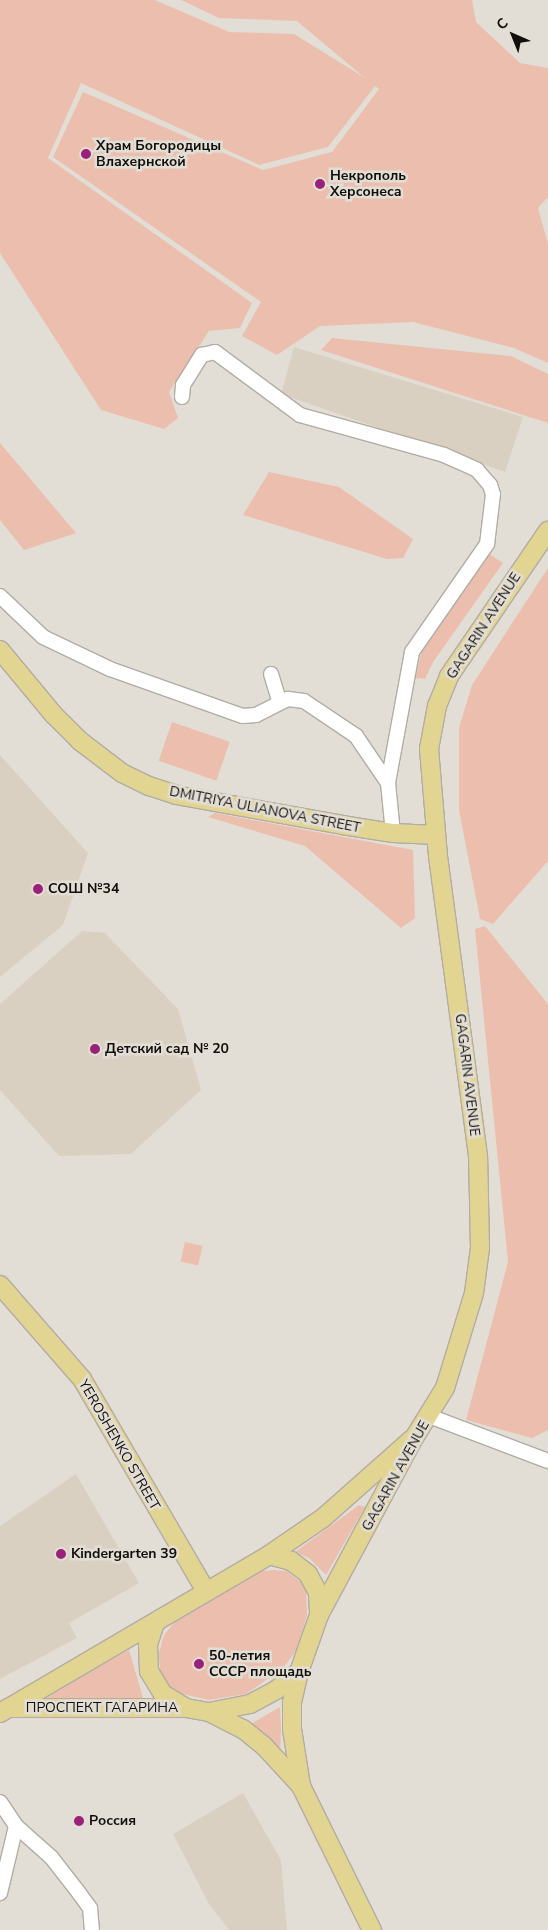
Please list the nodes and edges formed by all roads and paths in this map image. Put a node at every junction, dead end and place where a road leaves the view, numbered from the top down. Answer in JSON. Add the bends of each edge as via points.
{"nodes":[{"id":1,"x":182,"y":397,"type":"dead end"},
{"id":2,"x":548,"y":531,"type":"edge"},
{"id":3,"x":0,"y":596,"type":"edge"},
{"id":4,"x":0,"y":650,"type":"edge"},
{"id":5,"x":270,"y":674,"type":"dead end"},
{"id":6,"x":280,"y":701,"type":"junction"},
{"id":7,"x":388,"y":783,"type":"junction"},
{"id":8,"x":393,"y":833,"type":"junction"},
{"id":9,"x":436,"y":835,"type":"junction"},
{"id":10,"x":0,"y":1285,"type":"edge"},
{"id":11,"x":429,"y":1416,"type":"junction"},
{"id":12,"x":414,"y":1438,"type":"junction"},
{"id":13,"x":548,"y":1461,"type":"edge"},
{"id":14,"x":269,"y":1555,"type":"junction"},
{"id":15,"x":206,"y":1592,"type":"junction"},
{"id":16,"x":319,"y":1616,"type":"junction"},
{"id":17,"x":155,"y":1623,"type":"junction"},
{"id":18,"x":299,"y":1672,"type":"junction"},
{"id":19,"x":186,"y":1708,"type":"junction"},
{"id":20,"x":4,"y":1711,"type":"edge"},
{"id":21,"x":209,"y":1712,"type":"junction"},
{"id":22,"x":301,"y":1786,"type":"junction"},
{"id":23,"x":0,"y":1802,"type":"edge"},
{"id":24,"x":16,"y":1826,"type":"junction"},
{"id":25,"x":0,"y":1893,"type":"edge"},
{"id":26,"x":92,"y":1930,"type":"edge"},
{"id":27,"x":372,"y":1930,"type":"edge"}],
"edges":[{"from":1,"to":7,"type":"street","via":[[183,386],[197,363],[204,353],[212,351],[300,415],[444,454],[485,476],[492,490],[487,544],[412,652]]},
{"from":2,"to":9,"type":"main road","name":"GAGARIN AVENUE","via":[[450,676],[436,706],[429,749]]},
{"from":3,"to":6,"type":"street","via":[[43,636],[110,669],[243,716],[269,710]]},
{"from":4,"to":8,"type":"main road","name":"DMITRIYA ULIANOVA STREET","via":[[80,741],[122,773],[149,786],[217,803]]},
{"from":5,"to":6,"type":"street"},
{"from":6,"to":7,"type":"street","via":[[304,700],[356,736]]},
{"from":7,"to":8,"type":"street"},
{"from":8,"to":9,"type":"main road","name":"DMITRIYA ULIANOVA STREET"},
{"from":9,"to":11,"type":"main road","name":"GAGARIN AVENUE","via":[[478,1156],[480,1248],[474,1293],[455,1363]]},
{"from":10,"to":15,"type":"main road","name":"YEROSHENKO STREET","via":[[82,1379]]},
{"from":11,"to":12,"type":"main road","name":"GAGARIN AVENUE"},
{"from":11,"to":13,"type":"street"},
{"from":12,"to":14,"type":"main road","via":[[323,1518]]},
{"from":12,"to":16,"type":"main road","name":"GAGARIN AVENUE"},
{"from":14,"to":15,"type":"main road"},
{"from":14,"to":16,"type":"main road","via":[[291,1561],[308,1574],[318,1594]]},
{"from":15,"to":17,"type":"main road"},
{"from":16,"to":18,"type":"main road"},
{"from":17,"to":19,"type":"main road","via":[[148,1644],[149,1672],[163,1694]]},
{"from":17,"to":20,"type":"main road","name":"ПРОСПЕКТ ГАГАРИНА"},
{"from":18,"to":21,"type":"main road","via":[[250,1704]]},
{"from":18,"to":22,"type":"main road","via":[[292,1729]]},
{"from":19,"to":20,"type":"main road","name":"ПРОСПЕКТ ГАГАРИНА"},
{"from":19,"to":21,"type":"main road"},
{"from":21,"to":22,"type":"main road","via":[[243,1729],[264,1746]]},
{"from":22,"to":27,"type":"main road"},
{"from":23,"to":24,"type":"street"},
{"from":24,"to":25,"type":"street"},
{"from":24,"to":26,"type":"street","via":[[51,1857],[80,1893],[90,1908]]}]}
